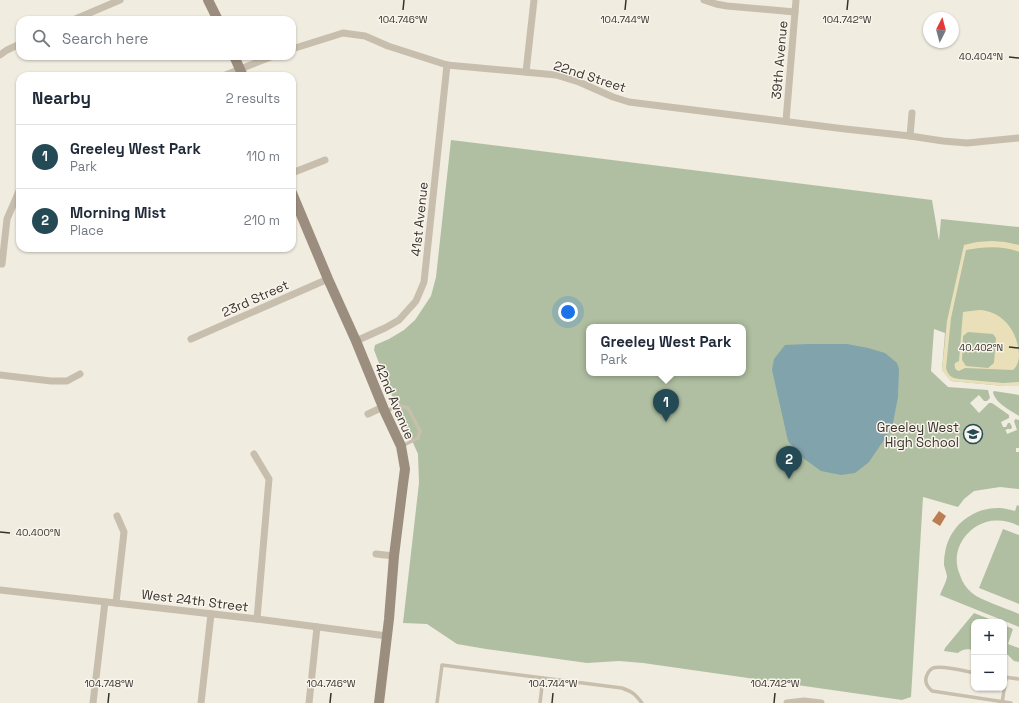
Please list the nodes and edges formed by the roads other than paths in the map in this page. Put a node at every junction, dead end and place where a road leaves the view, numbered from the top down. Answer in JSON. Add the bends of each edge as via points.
{"nodes":[{"id":1,"x":120,"y":0,"type":"edge"},
{"id":2,"x":208,"y":0,"type":"edge"},
{"id":3,"x":534,"y":0,"type":"edge"},
{"id":4,"x":704,"y":0,"type":"edge"},
{"id":5,"x":796,"y":0,"type":"edge"},
{"id":6,"x":795,"y":12,"type":"junction"},
{"id":7,"x":83,"y":16,"type":"edge"},
{"id":8,"x":216,"y":16,"type":"edge"},
{"id":9,"x":16,"y":46,"type":"edge"},
{"id":10,"x":296,"y":48,"type":"edge"},
{"id":11,"x":0,"y":55,"type":"edge"},
{"id":12,"x":236,"y":60,"type":"edge"},
{"id":13,"x":265,"y":60,"type":"edge"},
{"id":14,"x":447,"y":65,"type":"junction"},
{"id":15,"x":242,"y":72,"type":"edge"},
{"id":16,"x":526,"y":72,"type":"junction"},
{"id":17,"x":912,"y":113,"type":"dead end"},
{"id":18,"x":786,"y":121,"type":"junction"},
{"id":19,"x":910,"y":136,"type":"junction"},
{"id":20,"x":1019,"y":138,"type":"edge"},
{"id":21,"x":325,"y":160,"type":"dead end"},
{"id":22,"x":296,"y":171,"type":"edge"},
{"id":23,"x":16,"y":199,"type":"edge"},
{"id":24,"x":296,"y":203,"type":"edge"},
{"id":25,"x":0,"y":264,"type":"edge"},
{"id":26,"x":328,"y":279,"type":"junction"},
{"id":27,"x":191,"y":339,"type":"dead end"},
{"id":28,"x":356,"y":342,"type":"junction"},
{"id":29,"x":80,"y":374,"type":"dead end"},
{"id":30,"x":0,"y":375,"type":"edge"},
{"id":31,"x":384,"y":409,"type":"junction"},
{"id":32,"x":368,"y":414,"type":"dead end"},
{"id":33,"x":401,"y":446,"type":"junction"},
{"id":34,"x":254,"y":454,"type":"dead end"},
{"id":35,"x":116,"y":516,"type":"dead end"},
{"id":36,"x":376,"y":554,"type":"dead end"},
{"id":37,"x":394,"y":556,"type":"junction"},
{"id":38,"x":0,"y":590,"type":"edge"},
{"id":39,"x":105,"y":602,"type":"junction"},
{"id":40,"x":116,"y":603,"type":"junction"},
{"id":41,"x":211,"y":614,"type":"junction"},
{"id":42,"x":257,"y":619,"type":"junction"},
{"id":43,"x":317,"y":627,"type":"junction"},
{"id":44,"x":387,"y":636,"type":"junction"},
{"id":45,"x":971,"y":672,"type":"edge"},
{"id":46,"x":1007,"y":677,"type":"edge"},
{"id":47,"x":543,"y":678,"type":"junction"},
{"id":48,"x":1019,"y":679,"type":"edge"},
{"id":49,"x":1003,"y":691,"type":"edge"},
{"id":50,"x":1002,"y":702,"type":"edge"},
{"id":51,"x":93,"y":703,"type":"edge"},
{"id":52,"x":201,"y":703,"type":"edge"},
{"id":53,"x":308,"y":703,"type":"edge"},
{"id":54,"x":379,"y":703,"type":"edge"},
{"id":55,"x":437,"y":703,"type":"edge"},
{"id":56,"x":540,"y":703,"type":"edge"},
{"id":57,"x":642,"y":703,"type":"edge"},
{"id":58,"x":787,"y":703,"type":"edge"},
{"id":59,"x":821,"y":703,"type":"edge"},
{"id":60,"x":1011,"y":703,"type":"edge"}],
"edges":[{"from":1,"to":7,"type":"street"},
{"from":2,"to":8,"type":"street"},
{"from":3,"to":16,"type":"street"},
{"from":4,"to":6,"type":"street","via":[[727,6]]},
{"from":5,"to":6,"type":"street","name":"39th Avenue"},
{"from":6,"to":18,"type":"street","name":"39th Avenue"},
{"from":9,"to":11,"type":"street"},
{"from":10,"to":14,"type":"street","name":"22nd Street","via":[[343,33],[364,36]]},
{"from":12,"to":15,"type":"street"},
{"from":13,"to":15,"type":"street"},
{"from":14,"to":16,"type":"street","name":"22nd Street"},
{"from":14,"to":28,"type":"street","name":"41st Avenue","via":[[424,282],[416,301],[400,320]]},
{"from":16,"to":18,"type":"street","name":"22nd Street","via":[[556,75],[629,102]]},
{"from":17,"to":19,"type":"street"},
{"from":18,"to":19,"type":"street","name":"22nd Street"},
{"from":19,"to":20,"type":"street","name":"22nd Street","via":[[967,143]]},
{"from":21,"to":22,"type":"street"},
{"from":23,"to":25,"type":"street","via":[[8,219]]},
{"from":24,"to":26,"type":"street","name":"42nd Avenue"},
{"from":26,"to":27,"type":"street","name":"23rd Street"},
{"from":26,"to":28,"type":"street","name":"42nd Avenue"},
{"from":28,"to":31,"type":"street","name":"42nd Avenue"},
{"from":29,"to":30,"type":"street","via":[[67,381]]},
{"from":31,"to":32,"type":"street"},
{"from":31,"to":33,"type":"street","name":"42nd Avenue"},
{"from":31,"to":33,"type":"lane","via":[[400,406],[408,408],[420,431],[418,438]]},
{"from":33,"to":37,"type":"street","name":"42nd Avenue","via":[[405,469]]},
{"from":34,"to":42,"type":"street","via":[[268,479]]},
{"from":35,"to":40,"type":"street","via":[[124,532]]},
{"from":36,"to":37,"type":"street"},
{"from":37,"to":44,"type":"street","name":"42nd Avenue"},
{"from":38,"to":39,"type":"street","name":"West 24th Street"},
{"from":39,"to":40,"type":"street","name":"West 24th Street"},
{"from":39,"to":51,"type":"street"},
{"from":40,"to":41,"type":"street","name":"West 24th Street"},
{"from":41,"to":42,"type":"street","name":"West 24th Street"},
{"from":41,"to":52,"type":"street"},
{"from":42,"to":43,"type":"street","name":"West 24th Street"},
{"from":43,"to":44,"type":"street","name":"West 24th Street"},
{"from":43,"to":53,"type":"street"},
{"from":44,"to":54,"type":"street","name":"42nd Avenue"},
{"from":45,"to":50,"type":"lane","via":[[938,667],[928,673],[927,686],[932,691]]},
{"from":46,"to":48,"type":"lane"},
{"from":47,"to":55,"type":"lane","via":[[442,665]]},
{"from":47,"to":56,"type":"lane"},
{"from":47,"to":57,"type":"lane","via":[[622,688],[632,691]]},
{"from":49,"to":50,"type":"lane"},
{"from":50,"to":60,"type":"lane"},
{"from":58,"to":59,"type":"street"}]}
